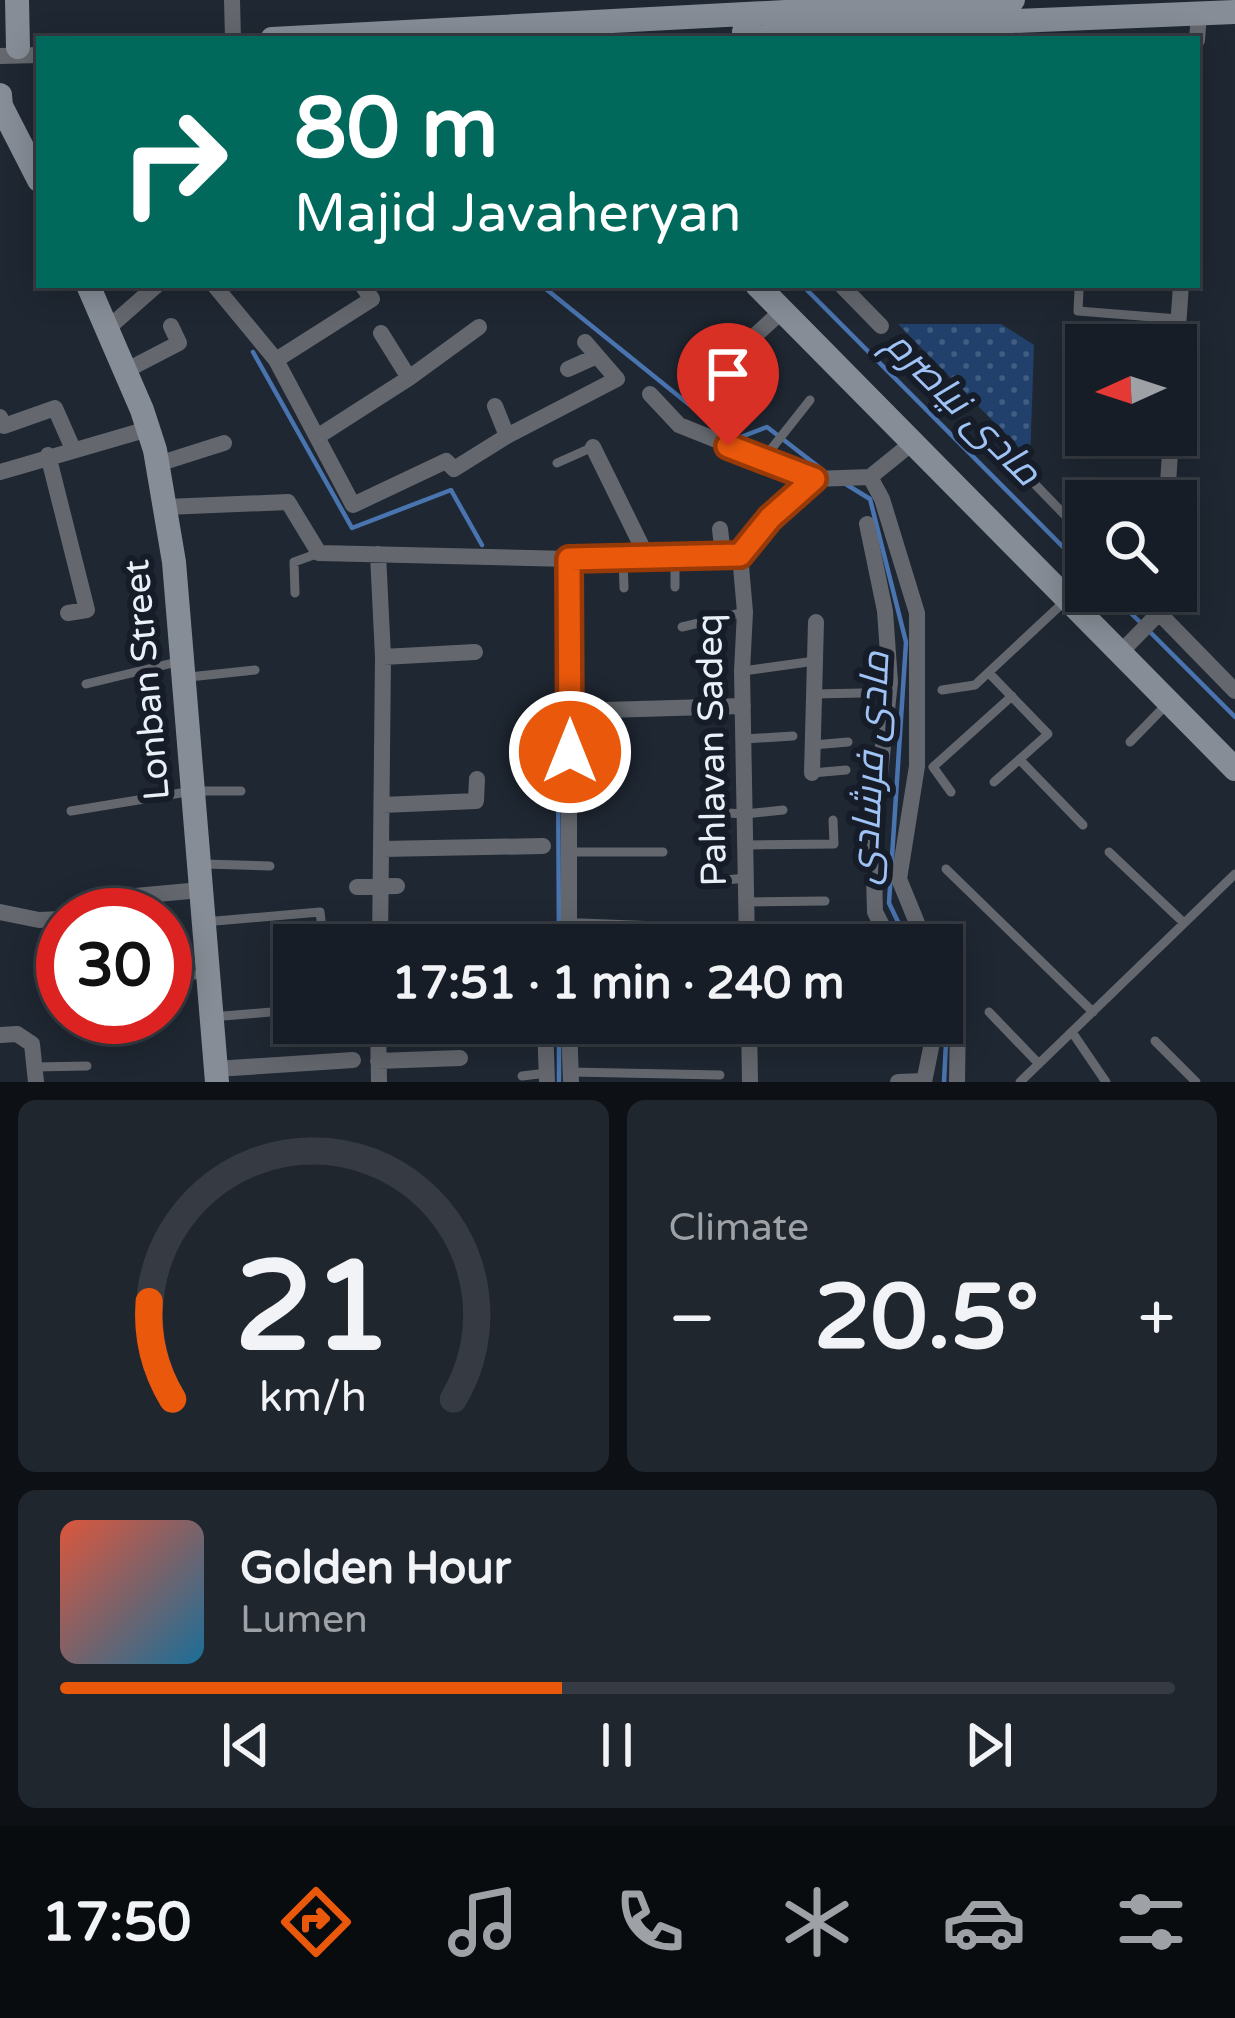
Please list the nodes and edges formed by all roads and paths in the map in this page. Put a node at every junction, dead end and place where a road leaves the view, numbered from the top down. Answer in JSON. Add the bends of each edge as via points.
{"nodes":[{"id":1,"x":16,"y":0,"type":"edge"},
{"id":2,"x":509,"y":0,"type":"edge"},
{"id":3,"x":1013,"y":0,"type":"edge"},
{"id":4,"x":233,"y":1,"type":"edge"},
{"id":5,"x":1122,"y":9,"type":"edge"},
{"id":6,"x":1235,"y":12,"type":"edge"},
{"id":7,"x":1198,"y":27,"type":"edge"},
{"id":8,"x":508,"y":35,"type":"edge"},
{"id":9,"x":232,"y":36,"type":"edge"},
{"id":10,"x":449,"y":36,"type":"edge"},
{"id":11,"x":640,"y":36,"type":"edge"},
{"id":12,"x":19,"y":50,"type":"edge"},
{"id":13,"x":1,"y":112,"type":"edge"},
{"id":14,"x":36,"y":176,"type":"edge"},
{"id":15,"x":89,"y":288,"type":"edge"},
{"id":16,"x":154,"y":288,"type":"edge"},
{"id":17,"x":216,"y":288,"type":"edge"},
{"id":18,"x":364,"y":288,"type":"edge"},
{"id":19,"x":761,"y":288,"type":"edge"},
{"id":20,"x":845,"y":288,"type":"edge"},
{"id":21,"x":1180,"y":288,"type":"edge"},
{"id":22,"x":1079,"y":290,"type":"dead end"},
{"id":23,"x":783,"y":310,"type":"junction"},
{"id":24,"x":1178,"y":319,"type":"junction"},
{"id":25,"x":1178,"y":324,"type":"edge"},
{"id":26,"x":171,"y":326,"type":"dead end"},
{"id":27,"x":881,"y":326,"type":"dead end"},
{"id":28,"x":479,"y":327,"type":"dead end"},
{"id":29,"x":106,"y":329,"type":"junction"},
{"id":30,"x":381,"y":333,"type":"dead end"},
{"id":31,"x":721,"y":339,"type":"dead end"},
{"id":32,"x":276,"y":360,"type":"junction"},
{"id":33,"x":568,"y":369,"type":"dead end"},
{"id":34,"x":125,"y":371,"type":"junction"},
{"id":35,"x":409,"y":378,"type":"junction"},
{"id":36,"x":650,"y":394,"type":"dead end"},
{"id":37,"x":810,"y":400,"type":"dead end"},
{"id":38,"x":495,"y":406,"type":"dead end"},
{"id":39,"x":0,"y":417,"type":"edge"},
{"id":40,"x":148,"y":429,"type":"junction"},
{"id":41,"x":507,"y":436,"type":"junction"},
{"id":42,"x":317,"y":437,"type":"junction"},
{"id":43,"x":224,"y":443,"type":"dead end"},
{"id":44,"x":912,"y":443,"type":"junction"},
{"id":45,"x":592,"y":447,"type":"joint"},
{"id":46,"x":73,"y":449,"type":"junction"},
{"id":47,"x":48,"y":455,"type":"junction"},
{"id":48,"x":765,"y":457,"type":"junction"},
{"id":49,"x":557,"y":463,"type":"dead end"},
{"id":50,"x":158,"y":464,"type":"junction"},
{"id":51,"x":0,"y":472,"type":"edge"},
{"id":52,"x":1027,"y":476,"type":"dead end"},
{"id":53,"x":870,"y":477,"type":"junction"},
{"id":54,"x":814,"y":479,"type":"junction"},
{"id":55,"x":166,"y":507,"type":"junction"},
{"id":56,"x":1065,"y":515,"type":"edge"},
{"id":57,"x":867,"y":524,"type":"dead end"},
{"id":58,"x":720,"y":529,"type":"dead end"},
{"id":59,"x":319,"y":553,"type":"junction"},
{"id":60,"x":378,"y":554,"type":"junction"},
{"id":61,"x":731,"y":555,"type":"junction"},
{"id":62,"x":675,"y":556,"type":"junction"},
{"id":63,"x":647,"y":557,"type":"junction"},
{"id":64,"x":622,"y":558,"type":"junction"},
{"id":65,"x":569,"y":559,"type":"junction"},
{"id":66,"x":674,"y":587,"type":"dead end"},
{"id":67,"x":624,"y":588,"type":"dead end"},
{"id":68,"x":296,"y":593,"type":"dead end"},
{"id":69,"x":1065,"y":597,"type":"edge"},
{"id":70,"x":1065,"y":601,"type":"edge"},
{"id":71,"x":745,"y":612,"type":"junction"},
{"id":72,"x":1080,"y":612,"type":"edge"},
{"id":73,"x":68,"y":613,"type":"dead end"},
{"id":74,"x":1159,"y":613,"type":"joint"},
{"id":75,"x":816,"y":622,"type":"dead end"},
{"id":76,"x":682,"y":627,"type":"dead end"},
{"id":77,"x":476,"y":652,"type":"dead end"},
{"id":78,"x":1120,"y":652,"type":"junction"},
{"id":79,"x":383,"y":657,"type":"junction"},
{"id":80,"x":815,"y":661,"type":"junction"},
{"id":81,"x":183,"y":669,"type":"junction"},
{"id":82,"x":255,"y":670,"type":"dead end"},
{"id":83,"x":742,"y":671,"type":"junction"},
{"id":84,"x":989,"y":673,"type":"junction"},
{"id":85,"x":86,"y":684,"type":"dead end"},
{"id":86,"x":942,"y":690,"type":"dead end"},
{"id":87,"x":1235,"y":691,"type":"edge"},
{"id":88,"x":862,"y":693,"type":"dead end"},
{"id":89,"x":814,"y":694,"type":"junction"},
{"id":90,"x":1012,"y":697,"type":"junction"},
{"id":91,"x":1168,"y":702,"type":"junction"},
{"id":92,"x":742,"y":706,"type":"junction"},
{"id":93,"x":570,"y":711,"type":"junction"},
{"id":94,"x":793,"y":736,"type":"dead end"},
{"id":95,"x":743,"y":739,"type":"junction"},
{"id":96,"x":848,"y":742,"type":"dead end"},
{"id":97,"x":1130,"y":742,"type":"dead end"},
{"id":98,"x":813,"y":745,"type":"junction"},
{"id":99,"x":616,"y":750,"type":"dead end"},
{"id":100,"x":570,"y":752,"type":"junction"},
{"id":101,"x":1019,"y":760,"type":"junction"},
{"id":102,"x":1235,"y":769,"type":"edge"},
{"id":103,"x":846,"y":770,"type":"dead end"},
{"id":104,"x":812,"y":773,"type":"joint"},
{"id":105,"x":477,"y":779,"type":"dead end"},
{"id":106,"x":994,"y":782,"type":"dead end"},
{"id":107,"x":193,"y":791,"type":"junction"},
{"id":108,"x":241,"y":791,"type":"dead end"},
{"id":109,"x":951,"y":792,"type":"dead end"},
{"id":110,"x":382,"y":805,"type":"junction"},
{"id":111,"x":783,"y":809,"type":"dead end"},
{"id":112,"x":70,"y":811,"type":"dead end"},
{"id":113,"x":711,"y":812,"type":"dead end"},
{"id":114,"x":745,"y":814,"type":"junction"},
{"id":115,"x":833,"y":820,"type":"dead end"},
{"id":116,"x":1083,"y":825,"type":"dead end"},
{"id":117,"x":745,"y":845,"type":"junction"},
{"id":118,"x":544,"y":846,"type":"dead end"},
{"id":119,"x":381,"y":849,"type":"junction"},
{"id":120,"x":663,"y":851,"type":"dead end"},
{"id":121,"x":569,"y":852,"type":"junction"},
{"id":122,"x":1109,"y":852,"type":"dead end"},
{"id":123,"x":270,"y":866,"type":"dead end"},
{"id":124,"x":946,"y":869,"type":"dead end"},
{"id":125,"x":1235,"y":874,"type":"edge"},
{"id":126,"x":200,"y":877,"type":"junction"},
{"id":127,"x":746,"y":878,"type":"junction"},
{"id":128,"x":705,"y":882,"type":"dead end"},
{"id":129,"x":357,"y":887,"type":"dead end"},
{"id":130,"x":389,"y":887,"type":"junction"},
{"id":131,"x":162,"y":888,"type":"edge"},
{"id":132,"x":825,"y":901,"type":"dead end"},
{"id":133,"x":746,"y":902,"type":"junction"},
{"id":134,"x":0,"y":912,"type":"edge"},
{"id":135,"x":36,"y":917,"type":"edge"},
{"id":136,"x":204,"y":922,"type":"junction"},
{"id":137,"x":1184,"y":923,"type":"junction"},
{"id":138,"x":321,"y":924,"type":"edge"},
{"id":139,"x":382,"y":924,"type":"edge"},
{"id":140,"x":569,"y":924,"type":"edge"},
{"id":141,"x":747,"y":924,"type":"edge"},
{"id":142,"x":881,"y":924,"type":"edge"},
{"id":143,"x":917,"y":924,"type":"edge"},
{"id":144,"x":208,"y":974,"type":"junction"},
{"id":145,"x":192,"y":975,"type":"edge"},
{"id":146,"x":273,"y":1012,"type":"edge"},
{"id":147,"x":989,"y":1012,"type":"dead end"},
{"id":148,"x":1093,"y":1012,"type":"junction"},
{"id":149,"x":212,"y":1017,"type":"junction"},
{"id":150,"x":1072,"y":1032,"type":"junction"},
{"id":151,"x":0,"y":1035,"type":"edge"},
{"id":152,"x":1156,"y":1041,"type":"dead end"},
{"id":153,"x":378,"y":1044,"type":"edge"},
{"id":154,"x":546,"y":1044,"type":"edge"},
{"id":155,"x":570,"y":1044,"type":"edge"},
{"id":156,"x":749,"y":1044,"type":"edge"},
{"id":157,"x":932,"y":1044,"type":"edge"},
{"id":158,"x":958,"y":1044,"type":"edge"},
{"id":159,"x":460,"y":1058,"type":"dead end"},
{"id":160,"x":353,"y":1060,"type":"dead end"},
{"id":161,"x":378,"y":1061,"type":"junction"},
{"id":162,"x":1039,"y":1064,"type":"junction"},
{"id":163,"x":87,"y":1066,"type":"dead end"},
{"id":164,"x":36,"y":1075,"type":"edge"},
{"id":165,"x":720,"y":1075,"type":"dead end"},
{"id":166,"x":217,"y":1076,"type":"edge"},
{"id":167,"x":522,"y":1076,"type":"dead end"},
{"id":168,"x":571,"y":1077,"type":"edge"},
{"id":169,"x":547,"y":1078,"type":"edge"},
{"id":170,"x":924,"y":1081,"type":"edge"},
{"id":171,"x":379,"y":1082,"type":"edge"},
{"id":172,"x":750,"y":1082,"type":"edge"},
{"id":173,"x":898,"y":1082,"type":"edge"},
{"id":174,"x":957,"y":1082,"type":"edge"},
{"id":175,"x":1021,"y":1082,"type":"edge"},
{"id":176,"x":1106,"y":1082,"type":"edge"},
{"id":177,"x":1196,"y":1082,"type":"edge"}],
"edges":[{"from":1,"to":12,"type":"main road"},
{"from":2,"to":8,"type":"main road"},
{"from":3,"to":8,"type":"main road"},
{"from":4,"to":9,"type":"street"},
{"from":5,"to":7,"type":"main road"},
{"from":5,"to":11,"type":"main road"},
{"from":6,"to":7,"type":"main road"},
{"from":8,"to":10,"type":"main road"},
{"from":13,"to":14,"type":"main road"},
{"from":15,"to":29,"type":"main road","name":"Lonban Street"},
{"from":16,"to":29,"type":"street"},
{"from":17,"to":32,"type":"street"},
{"from":18,"to":32,"type":"street","via":[[372,299]]},
{"from":19,"to":23,"type":"main road"},
{"from":20,"to":27,"type":"street"},
{"from":21,"to":24,"type":"street"},
{"from":22,"to":24,"type":"lane","via":[[1078,311]]},
{"from":23,"to":31,"type":"street","via":[[736,353]]},
{"from":23,"to":44,"type":"main road"},
{"from":24,"to":25,"type":"street"},
{"from":26,"to":34,"type":"street","via":[[179,343]]},
{"from":28,"to":35,"type":"street"},
{"from":29,"to":34,"type":"main road","name":"Lonban Street"},
{"from":30,"to":35,"type":"street"},
{"from":32,"to":42,"type":"street"},
{"from":33,"to":41,"type":"street","via":[[591,349],[617,379]]},
{"from":34,"to":40,"type":"main road","name":"Lonban Street"},
{"from":35,"to":42,"type":"street"},
{"from":36,"to":48,"type":"street","via":[[679,425]]},
{"from":37,"to":48,"type":"lane"},
{"from":38,"to":41,"type":"street"},
{"from":39,"to":46,"type":"street","via":[[4,426],[55,409]]},
{"from":40,"to":46,"type":"street"},
{"from":40,"to":50,"type":"main road","name":"Lonban Street"},
{"from":41,"to":42,"type":"street","via":[[454,469],[446,461],[353,505]]},
{"from":43,"to":50,"type":"street"},
{"from":44,"to":53,"type":"street"},
{"from":44,"to":69,"type":"main road"},
{"from":45,"to":49,"type":"lane"},
{"from":45,"to":63,"type":"street"},
{"from":46,"to":47,"type":"street"},
{"from":47,"to":51,"type":"street"},
{"from":47,"to":73,"type":"street","via":[[86,610]]},
{"from":48,"to":54,"type":"street"},
{"from":50,"to":55,"type":"main road","name":"Lonban Street"},
{"from":52,"to":56,"type":"lane"},
{"from":53,"to":54,"type":"street"},
{"from":53,"to":143,"type":"street","via":[[916,613],[917,766],[899,879]]},
{"from":54,"to":61,"type":"street"},
{"from":55,"to":59,"type":"street","via":[[288,502]]},
{"from":55,"to":81,"type":"main road","name":"Lonban Street"},
{"from":57,"to":142,"type":"street","via":[[890,682],[873,839]]},
{"from":58,"to":61,"type":"street","name":"Pahlavan Sadeq"},
{"from":59,"to":60,"type":"street"},
{"from":59,"to":68,"type":"lane","via":[[294,562]]},
{"from":60,"to":65,"type":"street"},
{"from":60,"to":79,"type":"street"},
{"from":61,"to":62,"type":"street"},
{"from":61,"to":71,"type":"street","name":"Pahlavan Sadeq"},
{"from":62,"to":63,"type":"street"},
{"from":62,"to":66,"type":"lane"},
{"from":63,"to":64,"type":"street"},
{"from":64,"to":65,"type":"street"},
{"from":64,"to":67,"type":"lane"},
{"from":65,"to":93,"type":"street"},
{"from":70,"to":84,"type":"lane"},
{"from":71,"to":76,"type":"lane"},
{"from":71,"to":83,"type":"street","name":"Pahlavan Sadeq"},
{"from":72,"to":78,"type":"main road"},
{"from":74,"to":78,"type":"street"},
{"from":74,"to":87,"type":"street"},
{"from":75,"to":80,"type":"street"},
{"from":77,"to":79,"type":"street"},
{"from":78,"to":91,"type":"main road"},
{"from":79,"to":110,"type":"street"},
{"from":80,"to":83,"type":"lane"},
{"from":80,"to":89,"type":"street"},
{"from":81,"to":82,"type":"lane"},
{"from":81,"to":85,"type":"lane"},
{"from":81,"to":107,"type":"main road","name":"Lonban Street"},
{"from":83,"to":92,"type":"street","name":"Pahlavan Sadeq"},
{"from":84,"to":86,"type":"lane","via":[[975,685]]},
{"from":84,"to":90,"type":"lane"},
{"from":88,"to":89,"type":"lane"},
{"from":89,"to":98,"type":"street"},
{"from":90,"to":101,"type":"lane","via":[[1048,734]]},
{"from":90,"to":109,"type":"lane","via":[[933,767]]},
{"from":91,"to":97,"type":"lane"},
{"from":91,"to":102,"type":"main road"},
{"from":92,"to":93,"type":"street"},
{"from":92,"to":95,"type":"street","name":"Pahlavan Sadeq"},
{"from":93,"to":100,"type":"street"},
{"from":94,"to":95,"type":"lane"},
{"from":95,"to":114,"type":"street","name":"Pahlavan Sadeq"},
{"from":96,"to":98,"type":"lane"},
{"from":98,"to":104,"type":"street"},
{"from":99,"to":100,"type":"lane"},
{"from":100,"to":121,"type":"street"},
{"from":101,"to":106,"type":"lane"},
{"from":101,"to":116,"type":"lane"},
{"from":103,"to":104,"type":"lane"},
{"from":105,"to":110,"type":"street","via":[[476,801]]},
{"from":107,"to":108,"type":"lane"},
{"from":107,"to":112,"type":"lane"},
{"from":107,"to":126,"type":"main road","name":"Lonban Street"},
{"from":110,"to":119,"type":"street"},
{"from":111,"to":114,"type":"lane"},
{"from":113,"to":114,"type":"lane"},
{"from":114,"to":117,"type":"street","name":"Pahlavan Sadeq"},
{"from":115,"to":117,"type":"lane","via":[[834,844]]},
{"from":117,"to":127,"type":"street","name":"Pahlavan Sadeq"},
{"from":118,"to":119,"type":"street"},
{"from":119,"to":130,"type":"street"},
{"from":120,"to":121,"type":"lane"},
{"from":121,"to":140,"type":"street"},
{"from":122,"to":137,"type":"lane"},
{"from":123,"to":126,"type":"lane"},
{"from":124,"to":148,"type":"lane"},
{"from":125,"to":137,"type":"lane"},
{"from":126,"to":131,"type":"street"},
{"from":126,"to":136,"type":"main road","name":"Lonban Street"},
{"from":127,"to":128,"type":"lane"},
{"from":127,"to":133,"type":"street","name":"Pahlavan Sadeq"},
{"from":129,"to":130,"type":"street"},
{"from":130,"to":139,"type":"street"},
{"from":132,"to":133,"type":"lane"},
{"from":133,"to":141,"type":"street","name":"Pahlavan Sadeq"},
{"from":134,"to":135,"type":"street"},
{"from":136,"to":138,"type":"lane","via":[[320,912]]},
{"from":136,"to":144,"type":"main road","name":"Lonban Street"},
{"from":137,"to":148,"type":"lane"},
{"from":144,"to":145,"type":"lane"},
{"from":144,"to":149,"type":"main road","name":"Lonban Street"},
{"from":146,"to":149,"type":"lane"},
{"from":147,"to":162,"type":"lane"},
{"from":148,"to":150,"type":"lane"},
{"from":149,"to":166,"type":"main road","name":"Lonban Street"},
{"from":150,"to":162,"type":"lane"},
{"from":150,"to":176,"type":"lane"},
{"from":151,"to":164,"type":"street","via":[[32,1044]]},
{"from":152,"to":177,"type":"lane"},
{"from":153,"to":161,"type":"street"},
{"from":154,"to":169,"type":"street"},
{"from":155,"to":168,"type":"street"},
{"from":156,"to":172,"type":"street"},
{"from":157,"to":170,"type":"street"},
{"from":158,"to":174,"type":"street"},
{"from":159,"to":161,"type":"street"},
{"from":160,"to":166,"type":"street"},
{"from":161,"to":171,"type":"street"},
{"from":162,"to":175,"type":"lane"},
{"from":163,"to":164,"type":"lane"},
{"from":165,"to":168,"type":"lane"},
{"from":167,"to":169,"type":"lane"},
{"from":170,"to":173,"type":"street"}]}
